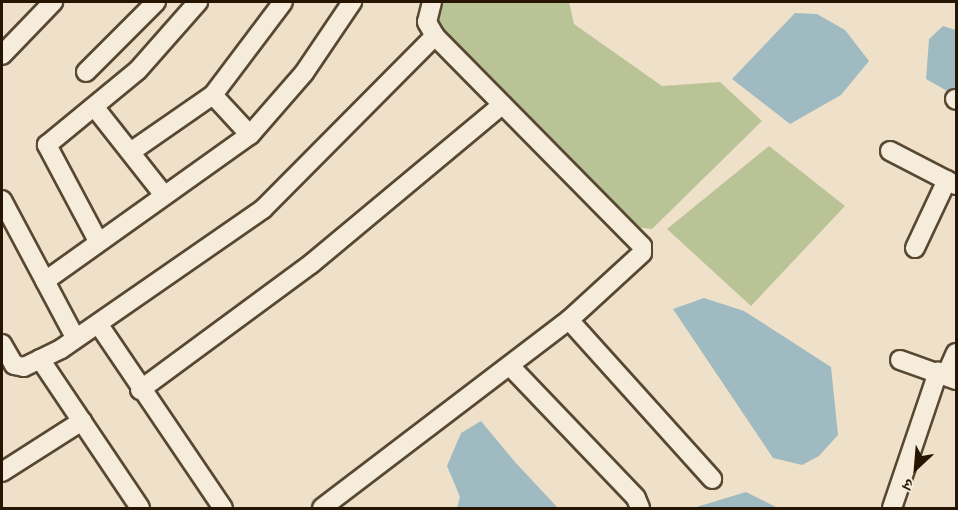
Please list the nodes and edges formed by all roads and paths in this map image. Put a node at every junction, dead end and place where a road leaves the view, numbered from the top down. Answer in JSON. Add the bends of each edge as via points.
{"nodes":[{"id":1,"x":53,"y":2,"type":"edge"},
{"id":2,"x":156,"y":2,"type":"edge"},
{"id":3,"x":198,"y":2,"type":"edge"},
{"id":4,"x":283,"y":2,"type":"edge"},
{"id":5,"x":352,"y":2,"type":"edge"},
{"id":6,"x":432,"y":2,"type":"edge"},
{"id":7,"x":435,"y":36,"type":"junction"},
{"id":8,"x":2,"y":55,"type":"edge"},
{"id":9,"x":86,"y":72,"type":"dead end"},
{"id":10,"x":213,"y":95,"type":"junction"},
{"id":11,"x":502,"y":105,"type":"junction"},
{"id":12,"x":96,"y":109,"type":"junction"},
{"id":13,"x":250,"y":135,"type":"junction"},
{"id":14,"x":132,"y":151,"type":"junction"},
{"id":15,"x":890,"y":151,"type":"dead end"},
{"id":16,"x":952,"y":182,"type":"edge"},
{"id":17,"x":164,"y":195,"type":"junction"},
{"id":18,"x":2,"y":200,"type":"edge"},
{"id":19,"x":98,"y":241,"type":"junction"},
{"id":20,"x":915,"y":248,"type":"dead end"},
{"id":21,"x":45,"y":281,"type":"junction"},
{"id":22,"x":569,"y":320,"type":"junction"},
{"id":23,"x":99,"y":325,"type":"junction"},
{"id":24,"x":76,"y":339,"type":"junction"},
{"id":25,"x":2,"y":345,"type":"edge"},
{"id":26,"x":957,"y":353,"type":"edge"},
{"id":27,"x":40,"y":359,"type":"junction"},
{"id":28,"x":900,"y":360,"type":"dead end"},
{"id":29,"x":510,"y":366,"type":"junction"},
{"id":30,"x":947,"y":376,"type":"edge"},
{"id":31,"x":140,"y":390,"type":"junction"},
{"id":32,"x":82,"y":421,"type":"junction"},
{"id":33,"x":2,"y":471,"type":"edge"},
{"id":34,"x":712,"y":479,"type":"dead end"},
{"id":35,"x":140,"y":508,"type":"edge"},
{"id":36,"x":223,"y":508,"type":"edge"},
{"id":37,"x":322,"y":508,"type":"edge"},
{"id":38,"x":640,"y":508,"type":"edge"},
{"id":39,"x":892,"y":508,"type":"edge"}],
"edges":[{"from":1,"to":8,"type":"street"},
{"from":2,"to":9,"type":"street"},
{"from":3,"to":12,"type":"street"},
{"from":4,"to":10,"type":"street"},
{"from":5,"to":13,"type":"street","via":[[304,73]]},
{"from":6,"to":7,"type":"street","via":[[427,22]]},
{"from":7,"to":11,"type":"street"},
{"from":7,"to":23,"type":"street","via":[[263,209]]},
{"from":10,"to":13,"type":"street"},
{"from":10,"to":14,"type":"street"},
{"from":11,"to":22,"type":"street","via":[[642,246],[632,267]]},
{"from":11,"to":31,"type":"street","via":[[311,264]]},
{"from":12,"to":14,"type":"street"},
{"from":12,"to":19,"type":"street","via":[[47,145]]},
{"from":13,"to":17,"type":"street"},
{"from":14,"to":17,"type":"street"},
{"from":15,"to":16,"type":"street"},
{"from":16,"to":20,"type":"street"},
{"from":17,"to":19,"type":"street"},
{"from":18,"to":21,"type":"street"},
{"from":19,"to":21,"type":"street"},
{"from":21,"to":24,"type":"street"},
{"from":22,"to":29,"type":"street"},
{"from":22,"to":34,"type":"street"},
{"from":23,"to":24,"type":"street"},
{"from":23,"to":31,"type":"street"},
{"from":24,"to":27,"type":"street"},
{"from":25,"to":27,"type":"street","via":[[15,365]]},
{"from":26,"to":30,"type":"street"},
{"from":27,"to":32,"type":"street"},
{"from":28,"to":30,"type":"street"},
{"from":29,"to":37,"type":"street"},
{"from":29,"to":38,"type":"street","via":[[636,498]]},
{"from":30,"to":39,"type":"street"},
{"from":31,"to":36,"type":"street"},
{"from":32,"to":33,"type":"street"},
{"from":32,"to":35,"type":"street"}]}
